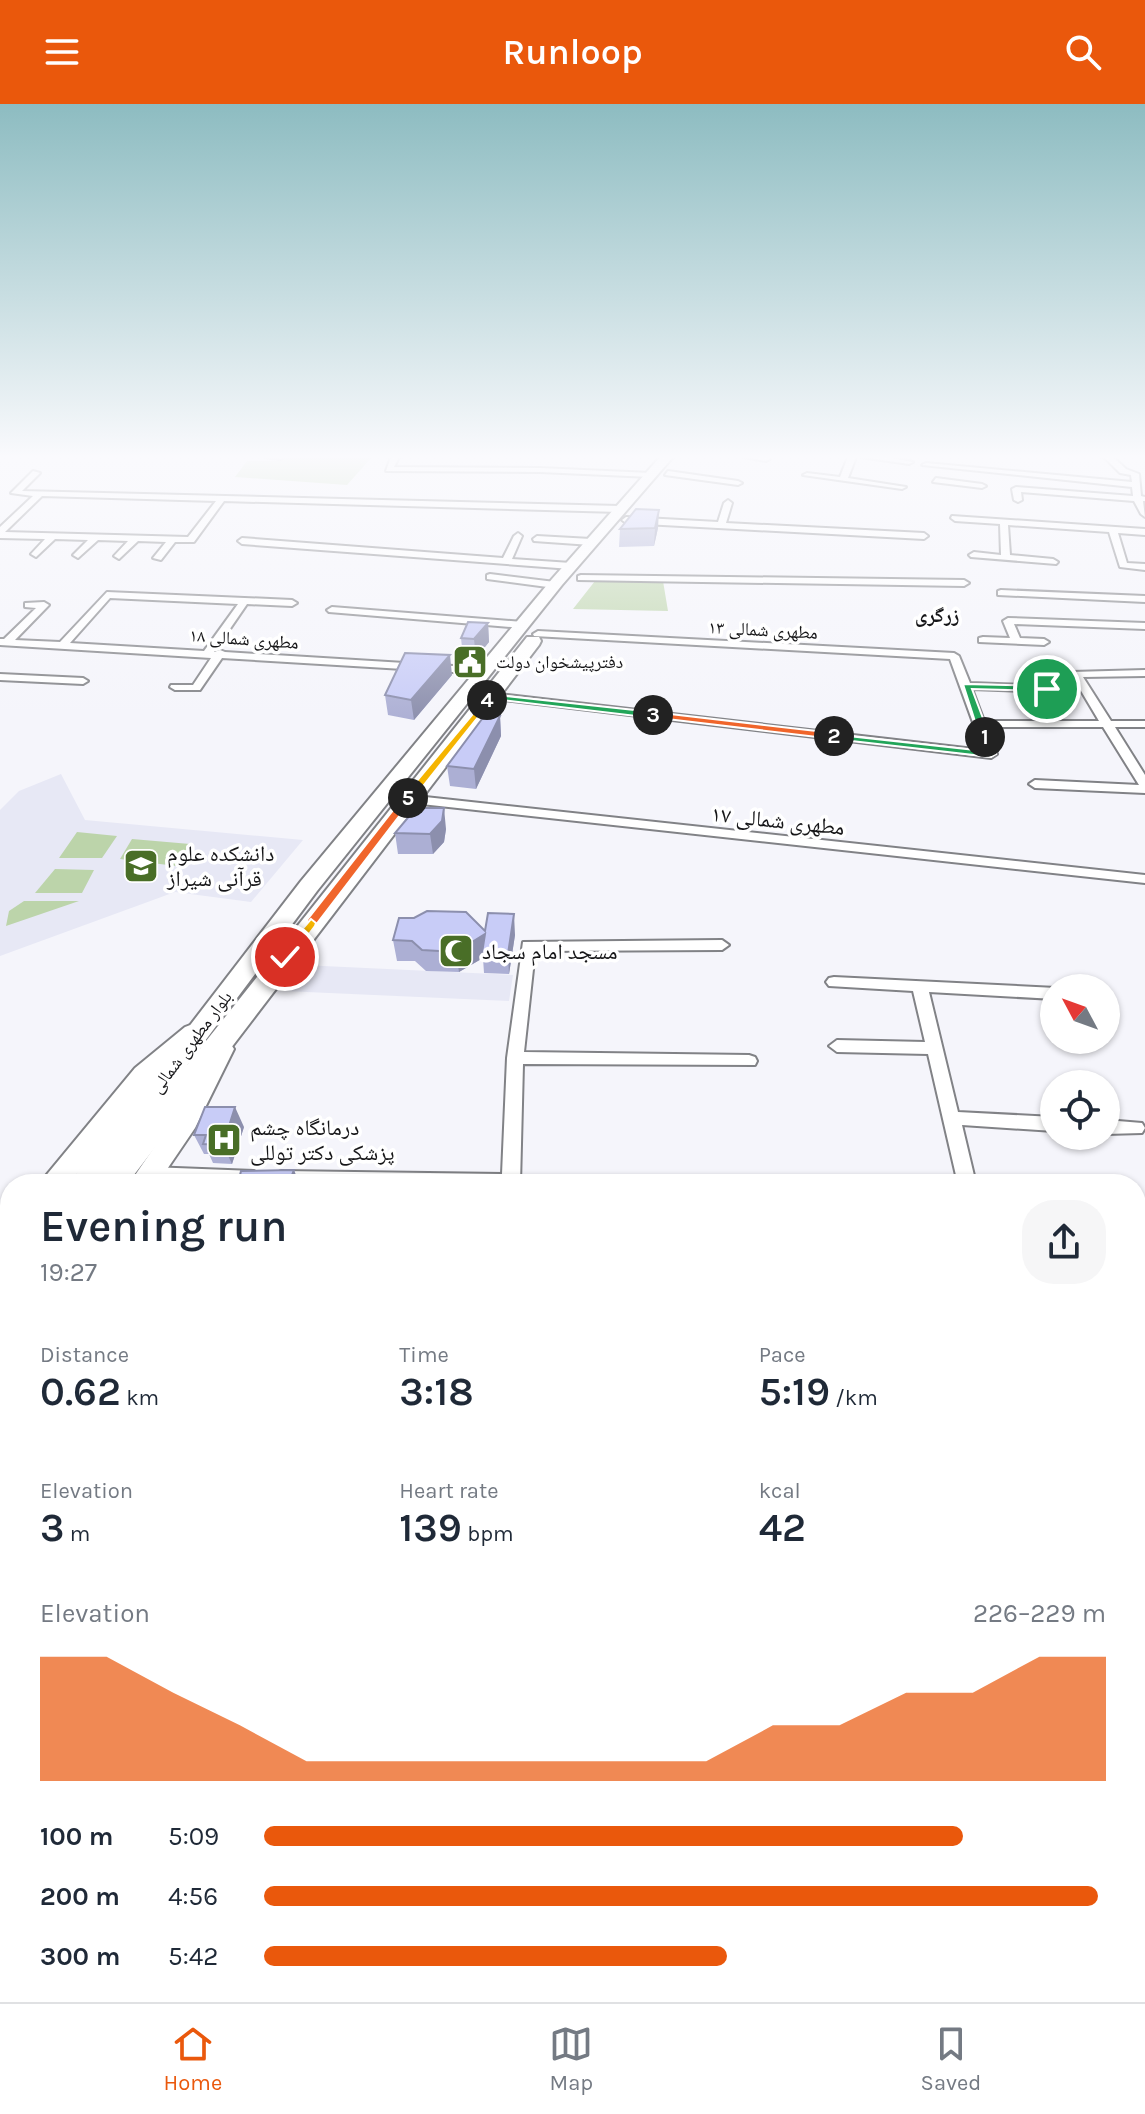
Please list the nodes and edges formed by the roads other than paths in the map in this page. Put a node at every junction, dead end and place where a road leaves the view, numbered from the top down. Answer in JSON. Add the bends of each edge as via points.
{"nodes":[{"id":1,"x":44,"y":546,"type":"edge"},
{"id":2,"x":87,"y":546,"type":"edge"},
{"id":3,"x":129,"y":546,"type":"edge"},
{"id":4,"x":168,"y":546,"type":"edge"},
{"id":5,"x":309,"y":546,"type":"edge"},
{"id":6,"x":513,"y":546,"type":"edge"},
{"id":7,"x":589,"y":546,"type":"edge"},
{"id":8,"x":597,"y":546,"type":"edge"},
{"id":9,"x":1005,"y":546,"type":"edge"},
{"id":10,"x":1117,"y":546,"type":"edge"},
{"id":11,"x":36,"y":554,"type":"dead end"},
{"id":12,"x":78,"y":555,"type":"dead end"},
{"id":13,"x":974,"y":555,"type":"dead end"},
{"id":14,"x":119,"y":556,"type":"dead end"},
{"id":15,"x":158,"y":558,"type":"dead end"},
{"id":16,"x":1006,"y":558,"type":"junction"},
{"id":17,"x":507,"y":559,"type":"junction"},
{"id":18,"x":1053,"y":562,"type":"dead end"},
{"id":19,"x":1145,"y":567,"type":"edge"},
{"id":20,"x":576,"y":572,"type":"junction"},
{"id":21,"x":490,"y":577,"type":"dead end"},
{"id":22,"x":964,"y":583,"type":"dead end"},
{"id":23,"x":555,"y":585,"type":"junction"},
{"id":24,"x":1001,"y":593,"type":"dead end"},
{"id":25,"x":1145,"y":599,"type":"edge"},
{"id":26,"x":244,"y":602,"type":"junction"},
{"id":27,"x":292,"y":603,"type":"dead end"},
{"id":28,"x":28,"y":605,"type":"dead end"},
{"id":29,"x":332,"y":610,"type":"dead end"},
{"id":30,"x":1145,"y":626,"type":"edge"},
{"id":31,"x":530,"y":629,"type":"junction"},
{"id":32,"x":983,"y":640,"type":"dead end"},
{"id":33,"x":3,"y":642,"type":"edge"},
{"id":34,"x":1017,"y":642,"type":"junction"},
{"id":35,"x":1044,"y":642,"type":"dead end"},
{"id":36,"x":63,"y":645,"type":"junction"},
{"id":37,"x":214,"y":653,"type":"junction"},
{"id":38,"x":486,"y":671,"type":"junction"},
{"id":39,"x":1145,"y":673,"type":"edge"},
{"id":40,"x":0,"y":677,"type":"edge"},
{"id":41,"x":83,"y":681,"type":"dead end"},
{"id":42,"x":966,"y":686,"type":"junction"},
{"id":43,"x":175,"y":687,"type":"dead end"},
{"id":44,"x":1047,"y":689,"type":"dead end"},
{"id":45,"x":491,"y":696,"type":"junction"},
{"id":46,"x":980,"y":724,"type":"junction"},
{"id":47,"x":1108,"y":724,"type":"junction"},
{"id":48,"x":1145,"y":724,"type":"edge"},
{"id":49,"x":1035,"y":784,"type":"dead end"},
{"id":50,"x":1145,"y":787,"type":"edge"},
{"id":51,"x":407,"y":799,"type":"junction"},
{"id":52,"x":1145,"y":879,"type":"edge"},
{"id":53,"x":722,"y":945,"type":"dead end"},
{"id":54,"x":834,"y":982,"type":"dead end"},
{"id":55,"x":920,"y":987,"type":"junction"},
{"id":56,"x":1040,"y":992,"type":"edge"},
{"id":57,"x":221,"y":1022,"type":"junction"},
{"id":58,"x":837,"y":1046,"type":"dead end"},
{"id":59,"x":935,"y":1048,"type":"junction"},
{"id":60,"x":515,"y":1058,"type":"junction"},
{"id":61,"x":749,"y":1061,"type":"dead end"},
{"id":62,"x":952,"y":1118,"type":"junction"},
{"id":63,"x":1040,"y":1123,"type":"edge"},
{"id":64,"x":1120,"y":1127,"type":"edge"},
{"id":65,"x":1136,"y":1128,"type":"dead end"},
{"id":66,"x":60,"y":1174,"type":"edge"},
{"id":67,"x":91,"y":1174,"type":"edge"},
{"id":68,"x":117,"y":1174,"type":"edge"},
{"id":69,"x":149,"y":1174,"type":"edge"},
{"id":70,"x":511,"y":1174,"type":"edge"},
{"id":71,"x":965,"y":1174,"type":"edge"}],
"edges":[{"from":1,"to":11,"type":"street"},
{"from":2,"to":12,"type":"street"},
{"from":3,"to":14,"type":"street"},
{"from":4,"to":15,"type":"street"},
{"from":5,"to":17,"type":"street"},
{"from":6,"to":17,"type":"street"},
{"from":7,"to":20,"type":"main road","name":"بلوار مطهرى شمالى"},
{"from":8,"to":20,"type":"main road","name":"بلوار مطهرى شمالى"},
{"from":9,"to":16,"type":"street"},
{"from":10,"to":19,"type":"street","via":[[1123,565]]},
{"from":13,"to":16,"type":"street"},
{"from":16,"to":18,"type":"street"},
{"from":17,"to":20,"type":"street"},
{"from":20,"to":22,"type":"street"},
{"from":20,"to":23,"type":"main road","name":"بلوار مطهرى شمالى"},
{"from":20,"to":31,"type":"main road","name":"بلوار مطهرى شمالى"},
{"from":21,"to":23,"type":"street"},
{"from":23,"to":31,"type":"main road","name":"بلوار مطهرى شمالى"},
{"from":24,"to":25,"type":"street"},
{"from":26,"to":27,"type":"street"},
{"from":26,"to":36,"type":"street","via":[[107,595]]},
{"from":26,"to":37,"type":"street"},
{"from":28,"to":33,"type":"street","via":[[44,605]]},
{"from":29,"to":31,"type":"street"},
{"from":30,"to":34,"type":"street","via":[[1008,621]]},
{"from":31,"to":38,"type":"main road","name":"بلوار مطهرى شمالى"},
{"from":31,"to":42,"type":"street","name":"۱۳ مطهری شمالی","via":[[954,656]]},
{"from":31,"to":45,"type":"main road","name":"بلوار مطهرى شمالى"},
{"from":32,"to":34,"type":"street"},
{"from":33,"to":36,"type":"street","name":"۱۸ مطهری شمالی"},
{"from":34,"to":35,"type":"street"},
{"from":36,"to":37,"type":"street","name":"۱۸ مطهری شمالی"},
{"from":37,"to":38,"type":"street","name":"۱۸ مطهری شمالی"},
{"from":37,"to":43,"type":"street","via":[[196,688]]},
{"from":38,"to":57,"type":"main road","name":"بلوار مطهرى شمالى","via":[[309,886]]},
{"from":39,"to":47,"type":"street","via":[[1076,674]]},
{"from":40,"to":41,"type":"street"},
{"from":42,"to":44,"type":"street"},
{"from":42,"to":46,"type":"street"},
{"from":45,"to":46,"type":"street","via":[[991,754]]},
{"from":45,"to":51,"type":"main road","name":"بلوار مطهرى شمالى"},
{"from":46,"to":47,"type":"street"},
{"from":47,"to":48,"type":"street"},
{"from":47,"to":50,"type":"street"},
{"from":49,"to":50,"type":"street"},
{"from":51,"to":52,"type":"street","name":"۱۷ مطهری شمالی"},
{"from":51,"to":57,"type":"main road","name":"بلوار مطهرى شمالى"},
{"from":53,"to":60,"type":"street","via":[[528,946]]},
{"from":54,"to":55,"type":"street"},
{"from":55,"to":56,"type":"street"},
{"from":55,"to":59,"type":"street"},
{"from":57,"to":66,"type":"main road","via":[[144,1075]]},
{"from":57,"to":67,"type":"main road","name":"بلوار مطهرى شمالى"},
{"from":57,"to":68,"type":"main road","name":"بلوار مطهرى شمالى"},
{"from":57,"to":69,"type":"main road","via":[[186,1121]]},
{"from":58,"to":59,"type":"street"},
{"from":59,"to":62,"type":"street"},
{"from":60,"to":61,"type":"street"},
{"from":60,"to":70,"type":"street"},
{"from":62,"to":63,"type":"street"},
{"from":62,"to":71,"type":"street"},
{"from":64,"to":65,"type":"street"}]}
